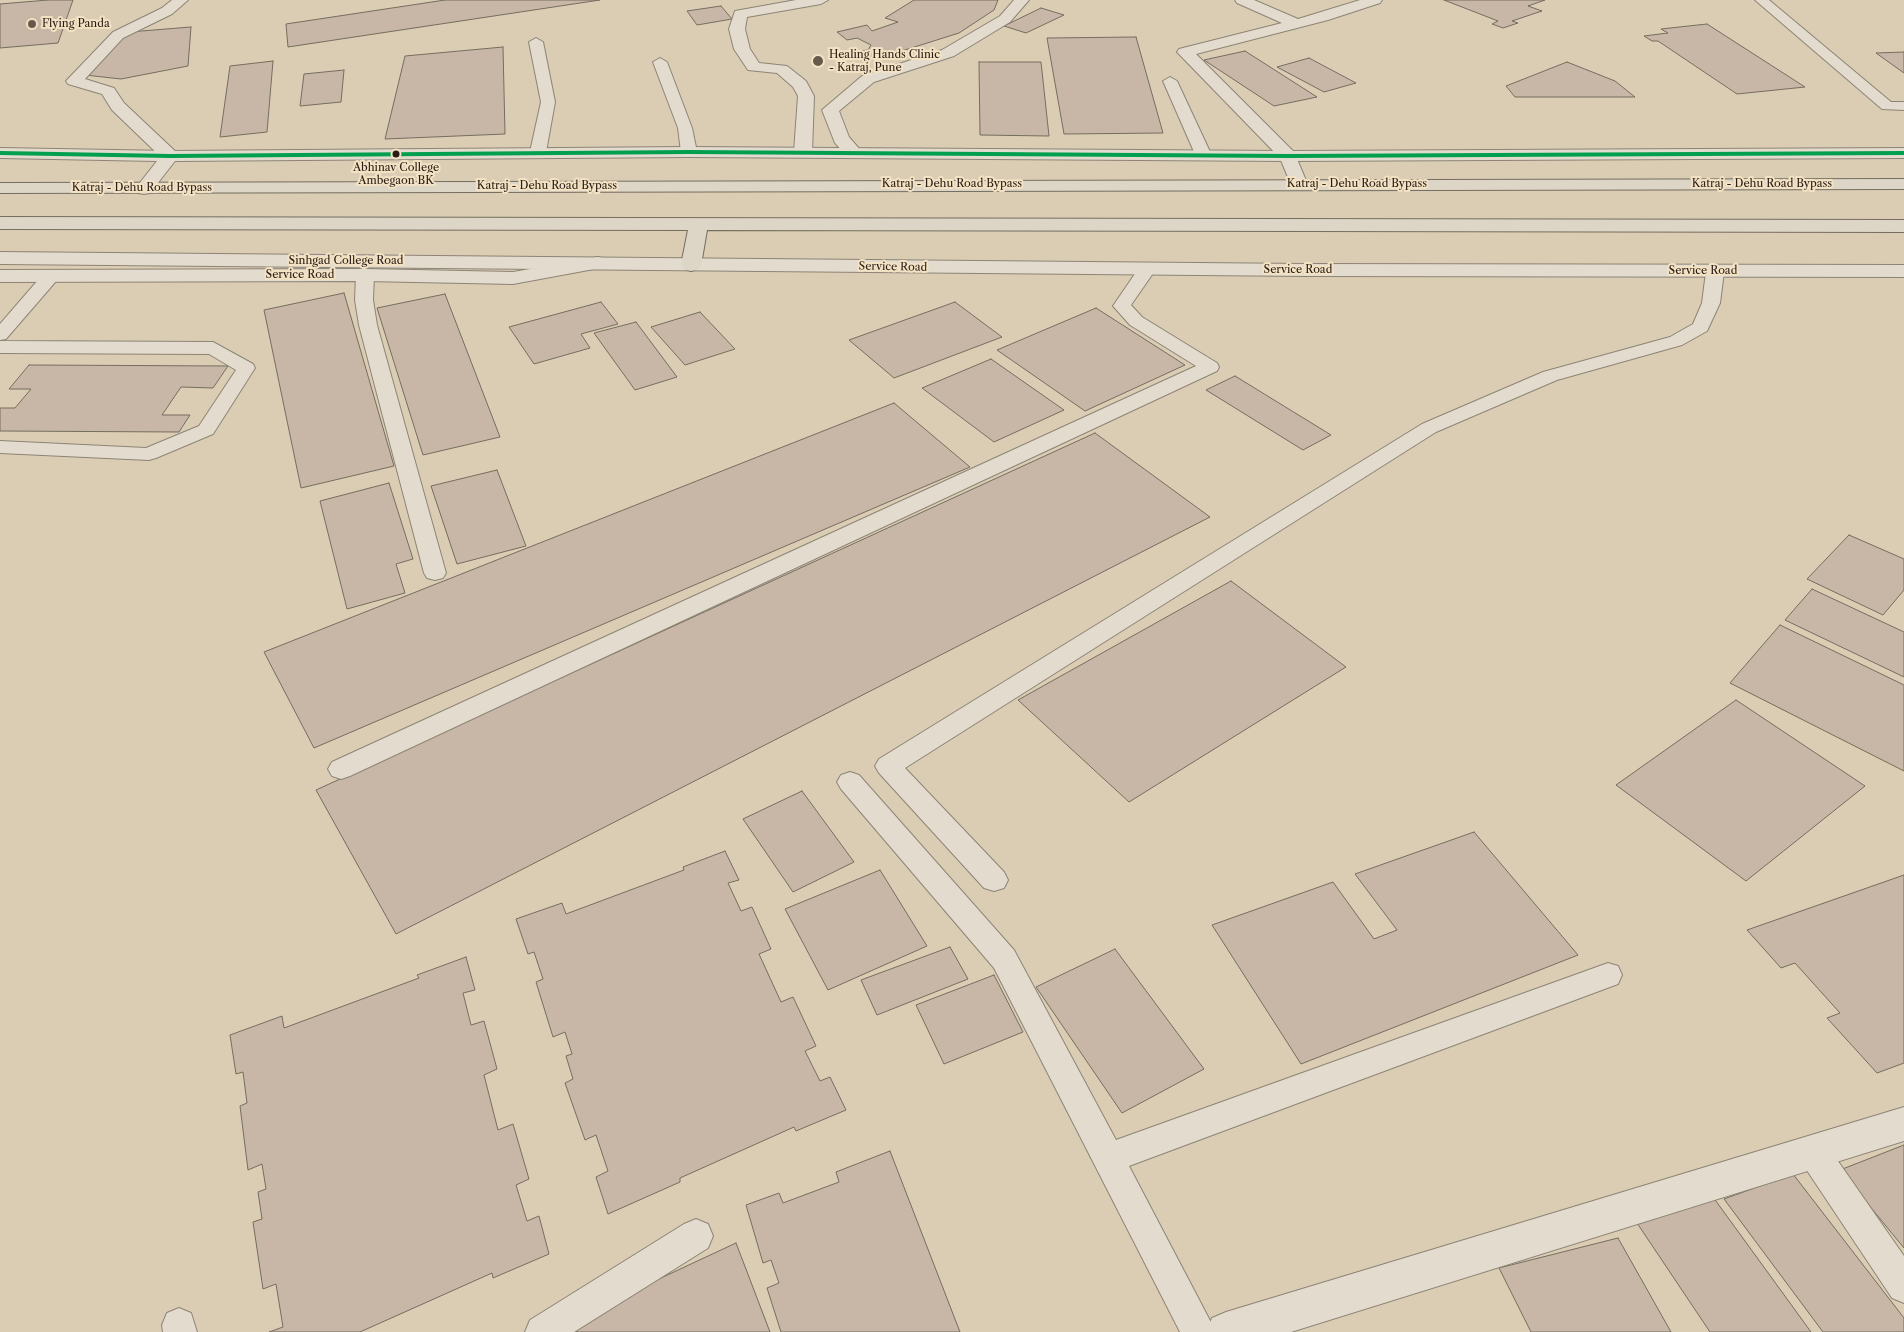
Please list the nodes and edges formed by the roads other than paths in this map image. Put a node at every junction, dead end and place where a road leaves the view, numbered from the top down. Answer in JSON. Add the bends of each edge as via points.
{"nodes":[{"id":1,"x":181,"y":0,"type":"edge"},
{"id":2,"x":766,"y":0,"type":"edge"},
{"id":3,"x":821,"y":0,"type":"edge"},
{"id":4,"x":1022,"y":0,"type":"edge"},
{"id":5,"x":1242,"y":0,"type":"edge"},
{"id":6,"x":1375,"y":0,"type":"edge"},
{"id":7,"x":1761,"y":0,"type":"edge"},
{"id":8,"x":740,"y":5,"type":"dead end"},
{"id":9,"x":1298,"y":24,"type":"junction"},
{"id":10,"x":536,"y":42,"type":"dead end"},
{"id":11,"x":660,"y":62,"type":"dead end"},
{"id":12,"x":1170,"y":81,"type":"dead end"},
{"id":13,"x":1904,"y":106,"type":"edge"},
{"id":14,"x":538,"y":152,"type":"junction"},
{"id":15,"x":689,"y":152,"type":"junction"},
{"id":16,"x":803,"y":152,"type":"junction"},
{"id":17,"x":853,"y":152,"type":"junction"},
{"id":18,"x":0,"y":153,"type":"edge"},
{"id":19,"x":1904,"y":153,"type":"edge"},
{"id":20,"x":1203,"y":154,"type":"junction"},
{"id":21,"x":170,"y":156,"type":"junction"},
{"id":22,"x":1288,"y":156,"type":"junction"},
{"id":23,"x":1298,"y":183,"type":"junction"},
{"id":24,"x":1904,"y":184,"type":"edge"},
{"id":25,"x":0,"y":188,"type":"edge"},
{"id":26,"x":144,"y":189,"type":"junction"},
{"id":27,"x":0,"y":223,"type":"edge"},
{"id":28,"x":698,"y":224,"type":"junction"},
{"id":29,"x":1904,"y":226,"type":"edge"},
{"id":30,"x":0,"y":258,"type":"edge"},
{"id":31,"x":598,"y":263,"type":"junction"},
{"id":32,"x":691,"y":265,"type":"junction"},
{"id":33,"x":1148,"y":269,"type":"junction"},
{"id":34,"x":1904,"y":271,"type":"edge"},
{"id":35,"x":1715,"y":272,"type":"junction"},
{"id":36,"x":365,"y":275,"type":"junction"},
{"id":37,"x":0,"y":276,"type":"edge"},
{"id":38,"x":51,"y":276,"type":"junction"},
{"id":39,"x":0,"y":334,"type":"edge"},
{"id":40,"x":0,"y":347,"type":"edge"},
{"id":41,"x":0,"y":447,"type":"edge"},
{"id":42,"x":435,"y":573,"type":"dead end"},
{"id":43,"x":341,"y":769,"type":"dead end"},
{"id":44,"x":850,"y":782,"type":"dead end"},
{"id":45,"x":994,"y":880,"type":"dead end"},
{"id":46,"x":1608,"y":975,"type":"dead end"},
{"id":47,"x":1904,"y":1124,"type":"edge"},
{"id":48,"x":1813,"y":1152,"type":"junction"},
{"id":49,"x":1109,"y":1158,"type":"junction"},
{"id":50,"x":696,"y":1236,"type":"dead end"},
{"id":51,"x":1904,"y":1286,"type":"edge"},
{"id":52,"x":542,"y":1332,"type":"edge"},
{"id":53,"x":1199,"y":1332,"type":"edge"},
{"id":54,"x":1226,"y":1332,"type":"edge"}],
"edges":[{"from":1,"to":21,"type":"street","via":[[167,12],[118,35],[74,80],[108,92],[123,112]]},
{"from":2,"to":8,"type":"street"},
{"from":3,"to":16,"type":"street","via":[[740,14],[737,29],[742,50],[754,66],[781,69],[800,84],[806,96]]},
{"from":4,"to":17,"type":"street","via":[[1005,19],[948,53],[868,79],[830,110],[841,138]]},
{"from":5,"to":9,"type":"street"},
{"from":6,"to":9,"type":"street"},
{"from":7,"to":13,"type":"lane","via":[[1887,106]]},
{"from":9,"to":22,"type":"street","via":[[1185,52]]},
{"from":10,"to":14,"type":"lane","via":[[548,102]]},
{"from":11,"to":15,"type":"lane","via":[[686,128]]},
{"from":12,"to":20,"type":"lane"},
{"from":14,"to":15,"type":"street"},
{"from":14,"to":21,"type":"street"},
{"from":15,"to":16,"type":"street"},
{"from":16,"to":17,"type":"street"},
{"from":17,"to":20,"type":"street"},
{"from":18,"to":21,"type":"street"},
{"from":19,"to":22,"type":"street"},
{"from":20,"to":22,"type":"street"},
{"from":21,"to":26,"type":"street"},
{"from":22,"to":23,"type":"street"},
{"from":23,"to":24,"type":"highway","name":"Katraj - Dehu Road Bypass"},
{"from":23,"to":26,"type":"highway","name":"Katraj - Dehu Road Bypass"},
{"from":25,"to":26,"type":"highway","name":"Katraj - Dehu Road Bypass"},
{"from":27,"to":28,"type":"highway"},
{"from":28,"to":29,"type":"highway"},
{"from":28,"to":32,"type":"highway"},
{"from":30,"to":31,"type":"street","name":"Sinhgad College Road"},
{"from":31,"to":32,"type":"street","name":"Sinhgad College Road"},
{"from":31,"to":36,"type":"street","name":"Service Road","via":[[513,278]]},
{"from":32,"to":33,"type":"street","name":"Service Road"},
{"from":33,"to":35,"type":"street","name":"Service Road"},
{"from":33,"to":43,"type":"lane","via":[[1122,306],[1136,321],[1210,367]]},
{"from":34,"to":35,"type":"street","name":"Service Road"},
{"from":35,"to":45,"type":"lane","via":[[1711,303],[1701,327],[1676,341],[1550,376],[1429,428],[888,766]]},
{"from":36,"to":38,"type":"street","name":"Service Road"},
{"from":36,"to":42,"type":"lane","via":[[368,326]]},
{"from":37,"to":38,"type":"street","name":"Service Road"},
{"from":38,"to":39,"type":"lane"},
{"from":40,"to":41,"type":"lane","via":[[214,348],[246,368],[206,430],[149,454]]},
{"from":44,"to":49,"type":"lane","via":[[1004,959]]},
{"from":46,"to":49,"type":"lane"},
{"from":47,"to":48,"type":"street"},
{"from":48,"to":51,"type":"lane"},
{"from":48,"to":54,"type":"street"},
{"from":49,"to":53,"type":"lane"},
{"from":50,"to":52,"type":"lane"}]}
